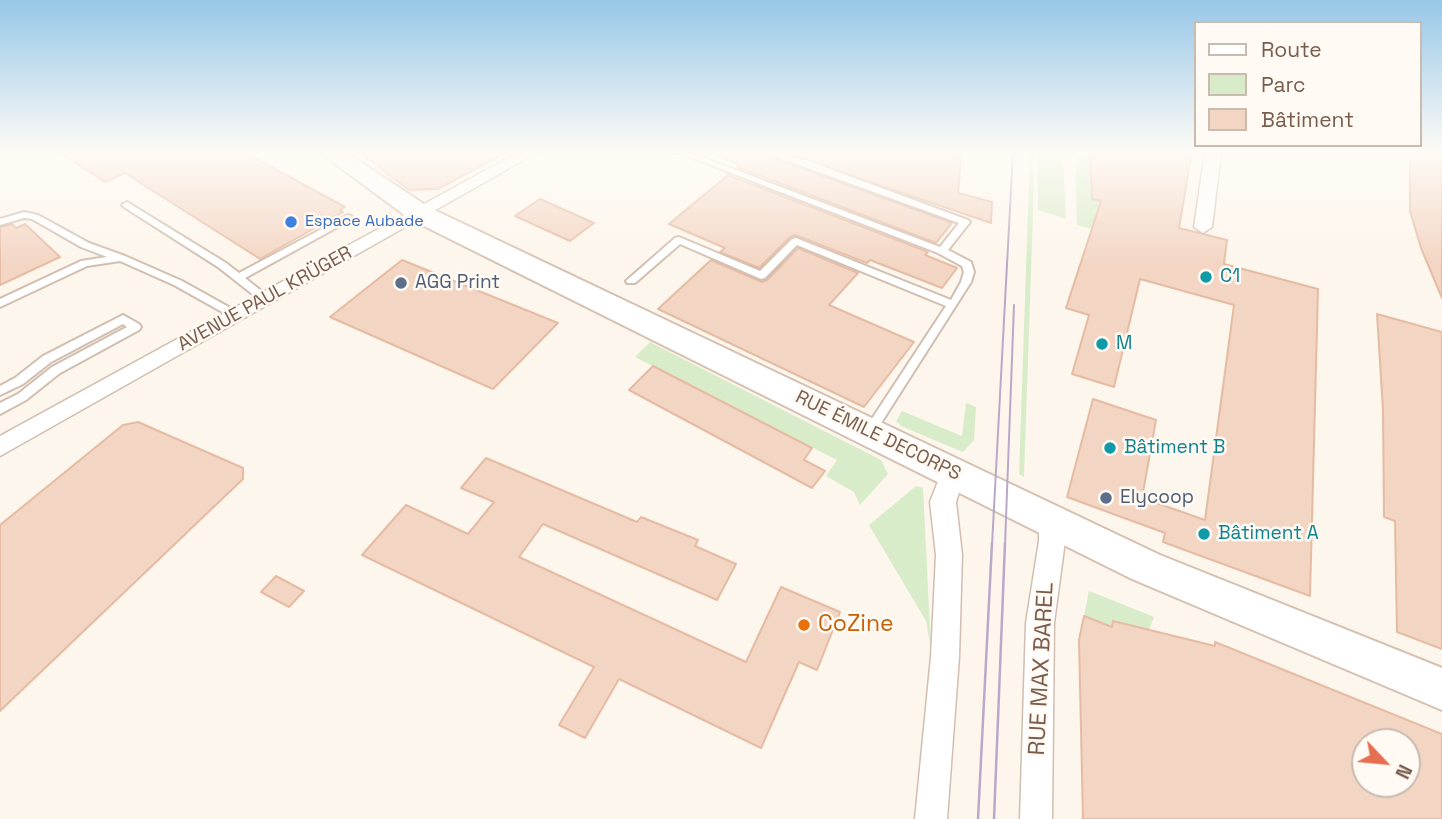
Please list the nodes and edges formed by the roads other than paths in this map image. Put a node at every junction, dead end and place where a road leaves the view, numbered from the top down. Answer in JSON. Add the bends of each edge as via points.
{"nodes":[{"id":1,"x":385,"y":190,"type":"edge"},
{"id":2,"x":462,"y":190,"type":"edge"},
{"id":3,"x":782,"y":190,"type":"edge"},
{"id":4,"x":879,"y":190,"type":"edge"},
{"id":5,"x":1208,"y":190,"type":"edge"},
{"id":6,"x":127,"y":205,"type":"dead end"},
{"id":7,"x":419,"y":214,"type":"junction"},
{"id":8,"x":349,"y":218,"type":"dead end"},
{"id":9,"x":0,"y":222,"type":"edge"},
{"id":10,"x":1203,"y":227,"type":"dead end"},
{"id":11,"x":942,"y":251,"type":"junction"},
{"id":12,"x":121,"y":258,"type":"junction"},
{"id":13,"x":238,"y":278,"type":"junction"},
{"id":14,"x":631,"y":281,"type":"dead end"},
{"id":15,"x":265,"y":300,"type":"junction"},
{"id":16,"x":0,"y":303,"type":"edge"},
{"id":17,"x":953,"y":305,"type":"junction"},
{"id":18,"x":237,"y":315,"type":"junction"},
{"id":19,"x":0,"y":391,"type":"edge"},
{"id":20,"x":0,"y":409,"type":"edge"},
{"id":21,"x":870,"y":431,"type":"junction"},
{"id":22,"x":0,"y":447,"type":"edge"},
{"id":23,"x":953,"y":473,"type":"junction"},
{"id":24,"x":1052,"y":520,"type":"junction"},
{"id":25,"x":1442,"y":689,"type":"edge"},
{"id":26,"x":931,"y":819,"type":"edge"},
{"id":27,"x":1037,"y":819,"type":"edge"}],
"edges":[{"from":1,"to":7,"type":"street","name":"RUE ÉMILE DECORPS"},
{"from":2,"to":7,"type":"street","name":"AVENUE PAUL KRÜGER"},
{"from":3,"to":11,"type":"lane"},
{"from":4,"to":11,"type":"lane","via":[[965,222]]},
{"from":5,"to":10,"type":"street"},
{"from":6,"to":13,"type":"lane"},
{"from":7,"to":15,"type":"street","name":"AVENUE PAUL KRÜGER"},
{"from":7,"to":21,"type":"street","name":"RUE ÉMILE DECORPS"},
{"from":8,"to":13,"type":"lane"},
{"from":9,"to":12,"type":"lane","via":[[24,215],[35,217]]},
{"from":11,"to":17,"type":"lane","via":[[967,264],[969,272]]},
{"from":12,"to":16,"type":"lane","via":[[85,263]]},
{"from":12,"to":18,"type":"lane"},
{"from":13,"to":15,"type":"lane"},
{"from":14,"to":17,"type":"lane","via":[[679,240],[761,276],[796,241]]},
{"from":15,"to":18,"type":"street","name":"AVENUE PAUL KRÜGER"},
{"from":17,"to":21,"type":"lane"},
{"from":18,"to":22,"type":"street","name":"AVENUE PAUL KRÜGER"},
{"from":19,"to":20,"type":"lane","via":[[47,359],[123,319],[135,327],[56,370]]},
{"from":21,"to":23,"type":"street","name":"RUE ÉMILE DECORPS"},
{"from":23,"to":24,"type":"street","name":"RUE ÉMILE DECORPS"},
{"from":23,"to":26,"type":"street","via":[[943,502],[949,555],[946,657]]},
{"from":24,"to":25,"type":"street","name":"RUE ÉMILE DECORPS","via":[[1146,567]]},
{"from":24,"to":27,"type":"street","name":"RUE MAX BAREL","via":[[1040,623]]}]}
